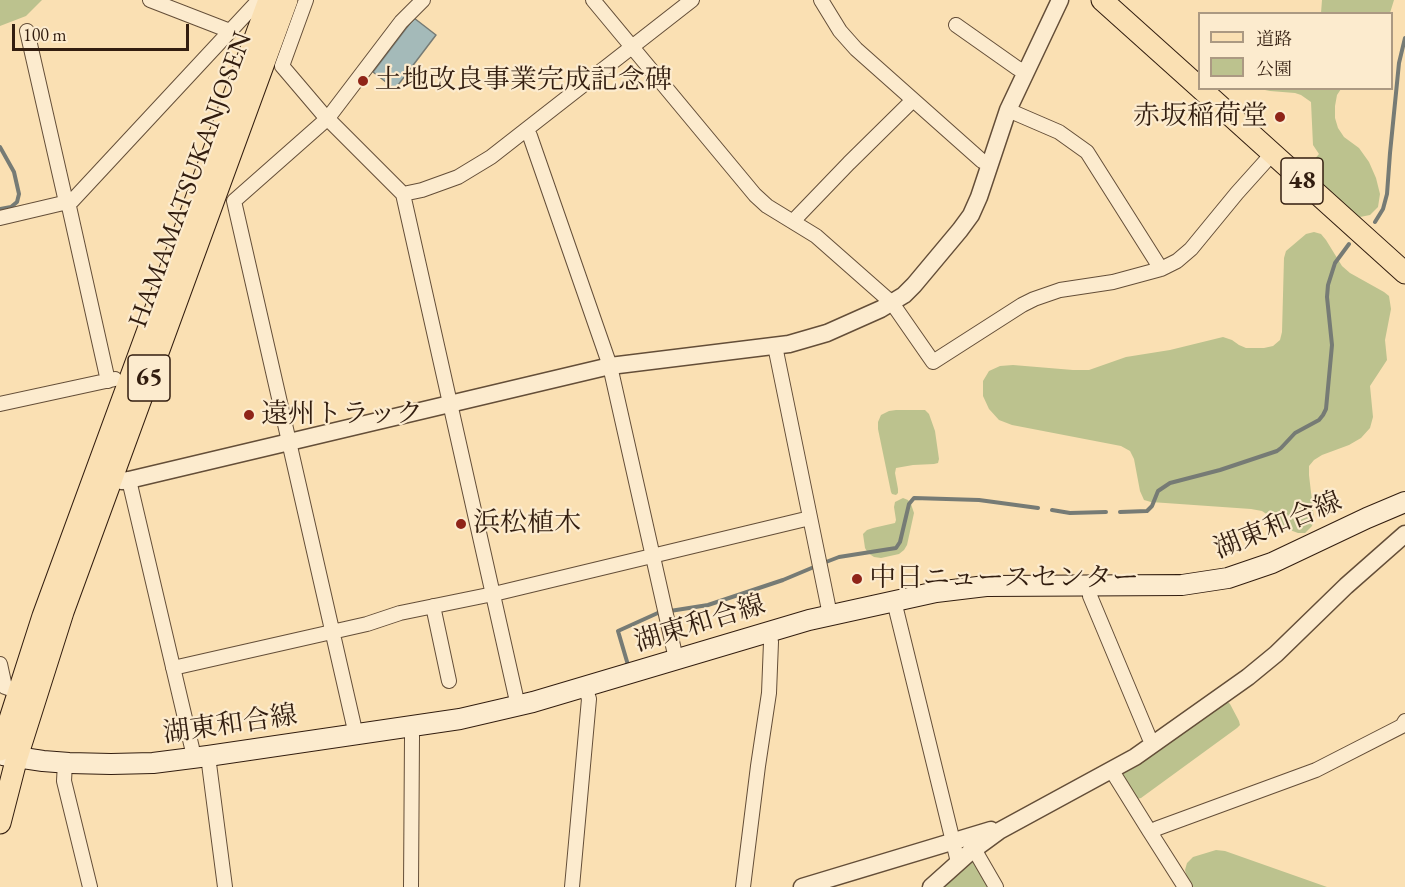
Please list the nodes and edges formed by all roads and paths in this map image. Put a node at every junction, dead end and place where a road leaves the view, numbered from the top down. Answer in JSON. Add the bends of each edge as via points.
{"nodes":[{"id":1,"x":150,"y":0,"type":"edge"},
{"id":2,"x":423,"y":0,"type":"edge"},
{"id":3,"x":593,"y":0,"type":"edge"},
{"id":4,"x":692,"y":0,"type":"edge"},
{"id":5,"x":821,"y":0,"type":"edge"},
{"id":6,"x":1060,"y":0,"type":"edge"},
{"id":7,"x":1102,"y":0,"type":"edge"},
{"id":8,"x":280,"y":3,"type":"edge"},
{"id":9,"x":956,"y":25,"type":"dead end"},
{"id":10,"x":27,"y":31,"type":"dead end"},
{"id":11,"x":230,"y":31,"type":"junction"},
{"id":12,"x":632,"y":47,"type":"junction"},
{"id":13,"x":1026,"y":72,"type":"junction"},
{"id":14,"x":1198,"y":86,"type":"edge"},
{"id":15,"x":1202,"y":90,"type":"edge"},
{"id":16,"x":914,"y":100,"type":"junction"},
{"id":17,"x":1008,"y":110,"type":"junction"},
{"id":18,"x":328,"y":118,"type":"junction"},
{"id":19,"x":526,"y":130,"type":"junction"},
{"id":20,"x":1272,"y":154,"type":"junction"},
{"id":21,"x":990,"y":164,"type":"junction"},
{"id":22,"x":403,"y":194,"type":"junction"},
{"id":23,"x":67,"y":202,"type":"junction"},
{"id":24,"x":0,"y":218,"type":"edge"},
{"id":25,"x":794,"y":222,"type":"junction"},
{"id":26,"x":1161,"y":269,"type":"junction"},
{"id":27,"x":1405,"y":273,"type":"edge"},
{"id":28,"x":892,"y":303,"type":"junction"},
{"id":29,"x":775,"y":346,"type":"junction"},
{"id":30,"x":610,"y":366,"type":"junction"},
{"id":31,"x":118,"y":382,"type":"junction"},
{"id":32,"x":0,"y":404,"type":"edge"},
{"id":33,"x":450,"y":404,"type":"junction"},
{"id":34,"x":289,"y":442,"type":"junction"},
{"id":35,"x":120,"y":479,"type":"junction"},
{"id":36,"x":1405,"y":502,"type":"edge"},
{"id":37,"x":810,"y":518,"type":"junction"},
{"id":38,"x":1405,"y":534,"type":"edge"},
{"id":39,"x":652,"y":556,"type":"junction"},
{"id":40,"x":1090,"y":585,"type":"junction"},
{"id":41,"x":492,"y":594,"type":"junction"},
{"id":42,"x":894,"y":601,"type":"junction"},
{"id":43,"x":433,"y":606,"type":"junction"},
{"id":44,"x":830,"y":615,"type":"junction"},
{"id":45,"x":333,"y":632,"type":"junction"},
{"id":46,"x":768,"y":632,"type":"junction"},
{"id":47,"x":676,"y":659,"type":"junction"},
{"id":48,"x":0,"y":664,"type":"edge"},
{"id":49,"x":173,"y":668,"type":"junction"},
{"id":50,"x":449,"y":681,"type":"dead end"},
{"id":51,"x":585,"y":687,"type":"junction"},
{"id":52,"x":19,"y":692,"type":"junction"},
{"id":53,"x":518,"y":706,"type":"junction"},
{"id":54,"x":1404,"y":725,"type":"edge"},
{"id":55,"x":411,"y":727,"type":"junction"},
{"id":56,"x":356,"y":735,"type":"junction"},
{"id":57,"x":1154,"y":744,"type":"junction"},
{"id":58,"x":6,"y":754,"type":"edge"},
{"id":59,"x":200,"y":757,"type":"junction"},
{"id":60,"x":65,"y":763,"type":"junction"},
{"id":61,"x":1112,"y":771,"type":"junction"},
{"id":62,"x":0,"y":823,"type":"edge"},
{"id":63,"x":1010,"y":825,"type":"junction"},
{"id":64,"x":1150,"y":832,"type":"junction"},
{"id":65,"x":953,"y":842,"type":"junction"},
{"id":66,"x":974,"y":849,"type":"junction"},
{"id":67,"x":958,"y":862,"type":"junction"},
{"id":68,"x":90,"y":887,"type":"edge"},
{"id":69,"x":225,"y":887,"type":"edge"},
{"id":70,"x":411,"y":887,"type":"edge"},
{"id":71,"x":572,"y":887,"type":"edge"},
{"id":72,"x":743,"y":887,"type":"edge"},
{"id":73,"x":802,"y":887,"type":"edge"},
{"id":74,"x":930,"y":887,"type":"edge"},
{"id":75,"x":996,"y":887,"type":"edge"},
{"id":76,"x":1185,"y":887,"type":"edge"}],
"edges":[{"from":1,"to":11,"type":"street"},
{"from":2,"to":18,"type":"street","via":[[401,22]]},
{"from":3,"to":12,"type":"street"},
{"from":4,"to":12,"type":"street"},
{"from":5,"to":16,"type":"street","via":[[847,40]]},
{"from":6,"to":13,"type":"street"},
{"from":7,"to":14,"type":"main road","number":"48"},
{"from":8,"to":11,"type":"street"},
{"from":8,"to":18,"type":"street","via":[[282,66]]},
{"from":8,"to":31,"type":"main road","name":"HAMAMATSUKANJOSEN","number":"65"},
{"from":8,"to":35,"type":"main road","name":"HAMAMATSUKANJOSEN","number":"65"},
{"from":9,"to":13,"type":"street"},
{"from":10,"to":23,"type":"street"},
{"from":11,"to":23,"type":"street"},
{"from":12,"to":19,"type":"street"},
{"from":12,"to":25,"type":"street","via":[[755,195]]},
{"from":13,"to":17,"type":"street"},
{"from":15,"to":20,"type":"main road","number":"48"},
{"from":16,"to":21,"type":"street"},
{"from":16,"to":25,"type":"street"},
{"from":17,"to":21,"type":"street"},
{"from":17,"to":26,"type":"street","via":[[1059,132],[1087,152]]},
{"from":18,"to":22,"type":"street"},
{"from":18,"to":34,"type":"street","via":[[234,201]]},
{"from":19,"to":22,"type":"street","via":[[458,177]]},
{"from":19,"to":30,"type":"street"},
{"from":20,"to":26,"type":"street","via":[[1191,249]]},
{"from":20,"to":27,"type":"main road","number":"48"},
{"from":21,"to":28,"type":"street","via":[[966,223],[914,285]]},
{"from":22,"to":33,"type":"street"},
{"from":23,"to":24,"type":"street"},
{"from":23,"to":31,"type":"street"},
{"from":25,"to":28,"type":"street","via":[[822,241]]},
{"from":26,"to":28,"type":"street","via":[[1034,299],[933,362]]},
{"from":28,"to":29,"type":"street","via":[[814,337]]},
{"from":29,"to":30,"type":"street"},
{"from":29,"to":37,"type":"street"},
{"from":30,"to":33,"type":"street"},
{"from":30,"to":39,"type":"street"},
{"from":31,"to":32,"type":"street"},
{"from":31,"to":52,"type":"main road","name":"HAMAMATSUKANJOSEN","number":"65"},
{"from":33,"to":34,"type":"street"},
{"from":33,"to":41,"type":"street"},
{"from":34,"to":35,"type":"street"},
{"from":34,"to":45,"type":"street"},
{"from":35,"to":49,"type":"street"},
{"from":35,"to":58,"type":"main road","name":"HAMAMATSUKANJOSEN","number":"65"},
{"from":36,"to":40,"type":"main road","name":"湖東和合線","via":[[1272,563],[1228,578],[1182,585]]},
{"from":37,"to":39,"type":"street"},
{"from":37,"to":44,"type":"street"},
{"from":38,"to":57,"type":"street","via":[[1267,662]]},
{"from":39,"to":41,"type":"street"},
{"from":39,"to":47,"type":"street"},
{"from":40,"to":42,"type":"main road","name":"湖東和合線","via":[[969,587]]},
{"from":40,"to":57,"type":"street","via":[[1090,596]]},
{"from":41,"to":43,"type":"street"},
{"from":41,"to":53,"type":"street"},
{"from":42,"to":44,"type":"main road","name":"湖東和合線"},
{"from":42,"to":65,"type":"street"},
{"from":43,"to":45,"type":"street"},
{"from":43,"to":50,"type":"street"},
{"from":44,"to":46,"type":"main road","name":"湖東和合線"},
{"from":45,"to":49,"type":"street"},
{"from":45,"to":56,"type":"street"},
{"from":46,"to":47,"type":"main road","name":"湖東和合線"},
{"from":46,"to":72,"type":"street","via":[[769,693]]},
{"from":47,"to":51,"type":"main road","name":"湖東和合線"},
{"from":48,"to":52,"type":"street","via":[[5,687]]},
{"from":49,"to":59,"type":"street","via":[[192,748]]},
{"from":51,"to":53,"type":"main road","name":"湖東和合線"},
{"from":51,"to":71,"type":"street","via":[[589,699]]},
{"from":52,"to":58,"type":"main road","name":"HAMAMATSUKANJOSEN","number":"65"},
{"from":53,"to":55,"type":"main road","name":"湖東和合線"},
{"from":54,"to":64,"type":"street","via":[[1316,770]]},
{"from":55,"to":56,"type":"main road","name":"湖東和合線"},
{"from":55,"to":70,"type":"street"},
{"from":56,"to":59,"type":"main road","name":"湖東和合線"},
{"from":57,"to":61,"type":"street"},
{"from":58,"to":60,"type":"main road","name":"湖東和合線"},
{"from":58,"to":62,"type":"main road","name":"HAMAMATSUKANJOSEN","number":"65"},
{"from":59,"to":60,"type":"main road","name":"湖東和合線","via":[[132,764]]},
{"from":59,"to":69,"type":"street"},
{"from":60,"to":68,"type":"street","via":[[64,781]]},
{"from":61,"to":63,"type":"street"},
{"from":61,"to":64,"type":"street"},
{"from":63,"to":65,"type":"street"},
{"from":63,"to":66,"type":"street"},
{"from":64,"to":76,"type":"street"},
{"from":65,"to":67,"type":"street"},
{"from":65,"to":73,"type":"street"},
{"from":66,"to":67,"type":"street"},
{"from":66,"to":75,"type":"street"},
{"from":67,"to":74,"type":"street"}]}
